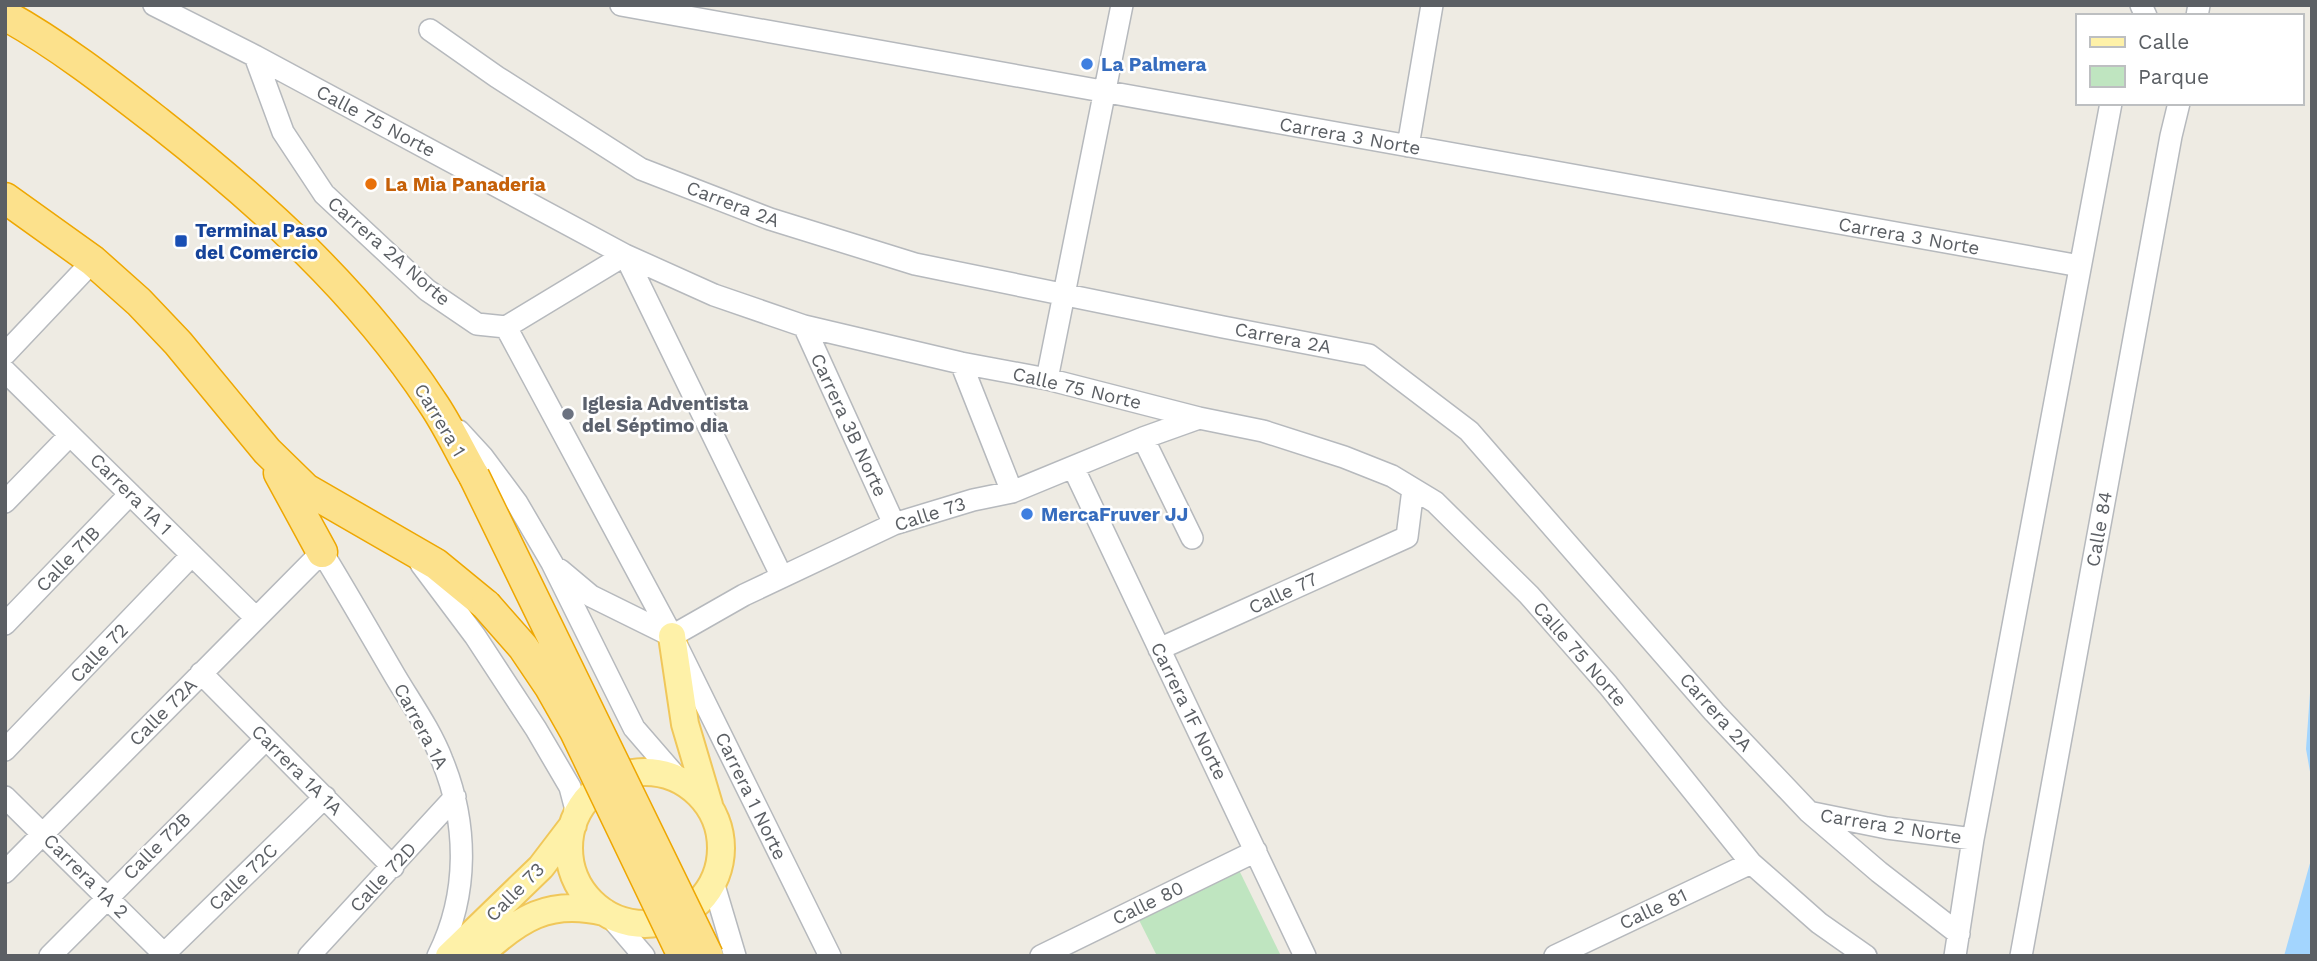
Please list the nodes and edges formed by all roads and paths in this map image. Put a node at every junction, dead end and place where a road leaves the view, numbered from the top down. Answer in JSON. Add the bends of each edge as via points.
{"nodes":[{"id":1,"x":154,"y":5,"type":"edge"},
{"id":2,"x":621,"y":5,"type":"edge"},
{"id":3,"x":1122,"y":5,"type":"edge"},
{"id":4,"x":1432,"y":5,"type":"edge"},
{"id":5,"x":5,"y":15,"type":"edge"},
{"id":6,"x":430,"y":30,"type":"dead end"},
{"id":7,"x":255,"y":56,"type":"junction"},
{"id":8,"x":1104,"y":92,"type":"junction"},
{"id":9,"x":2110,"y":105,"type":"edge"},
{"id":10,"x":2179,"y":105,"type":"edge"},
{"id":11,"x":1408,"y":146,"type":"junction"},
{"id":12,"x":5,"y":198,"type":"edge"},
{"id":13,"x":625,"y":255,"type":"junction"},
{"id":14,"x":93,"y":261,"type":"junction"},
{"id":15,"x":2080,"y":266,"type":"junction"},
{"id":16,"x":1065,"y":293,"type":"junction"},
{"id":17,"x":804,"y":326,"type":"junction"},
{"id":18,"x":506,"y":327,"type":"junction"},
{"id":19,"x":5,"y":354,"type":"edge"},
{"id":20,"x":961,"y":363,"type":"junction"},
{"id":21,"x":5,"y":370,"type":"edge"},
{"id":22,"x":1047,"y":379,"type":"junction"},
{"id":23,"x":433,"y":403,"type":"junction"},
{"id":24,"x":1199,"y":418,"type":"junction"},
{"id":25,"x":70,"y":435,"type":"junction"},
{"id":26,"x":1143,"y":438,"type":"junction"},
{"id":27,"x":267,"y":451,"type":"junction"},
{"id":28,"x":1073,"y":467,"type":"junction"},
{"id":29,"x":1413,"y":489,"type":"junction"},
{"id":30,"x":1012,"y":492,"type":"junction"},
{"id":31,"x":130,"y":494,"type":"junction"},
{"id":32,"x":5,"y":502,"type":"edge"},
{"id":33,"x":894,"y":524,"type":"junction"},
{"id":34,"x":1192,"y":538,"type":"dead end"},
{"id":35,"x":407,"y":546,"type":"junction"},
{"id":36,"x":322,"y":552,"type":"junction"},
{"id":37,"x":192,"y":555,"type":"junction"},
{"id":38,"x":552,"y":563,"type":"junction"},
{"id":39,"x":782,"y":577,"type":"junction"},
{"id":40,"x":256,"y":618,"type":"junction"},
{"id":41,"x":5,"y":624,"type":"edge"},
{"id":42,"x":672,"y":636,"type":"junction"},
{"id":43,"x":1159,"y":649,"type":"junction"},
{"id":44,"x":201,"y":673,"type":"junction"},
{"id":45,"x":266,"y":738,"type":"junction"},
{"id":46,"x":5,"y":750,"type":"edge"},
{"id":47,"x":679,"y":779,"type":"junction"},
{"id":48,"x":5,"y":797,"type":"edge"},
{"id":49,"x":325,"y":797,"type":"junction"},
{"id":50,"x":455,"y":797,"type":"junction"},
{"id":51,"x":711,"y":810,"type":"junction"},
{"id":52,"x":1809,"y":812,"type":"junction"},
{"id":53,"x":574,"y":821,"type":"junction"},
{"id":54,"x":42,"y":833,"type":"junction"},
{"id":55,"x":1973,"y":839,"type":"junction"},
{"id":56,"x":1256,"y":851,"type":"junction"},
{"id":57,"x":1751,"y":863,"type":"junction"},
{"id":58,"x":393,"y":867,"type":"junction"},
{"id":59,"x":5,"y":872,"type":"edge"},
{"id":60,"x":713,"y":882,"type":"junction"},
{"id":61,"x":107,"y":897,"type":"junction"},
{"id":62,"x":606,"y":913,"type":"junction"},
{"id":63,"x":1959,"y":934,"type":"junction"},
{"id":64,"x":164,"y":955,"type":"edge"},
{"id":65,"x":50,"y":956,"type":"edge"},
{"id":66,"x":309,"y":956,"type":"edge"},
{"id":67,"x":438,"y":956,"type":"edge"},
{"id":68,"x":449,"y":956,"type":"edge"},
{"id":69,"x":479,"y":956,"type":"edge"},
{"id":70,"x":644,"y":956,"type":"edge"},
{"id":71,"x":683,"y":956,"type":"edge"},
{"id":72,"x":708,"y":956,"type":"edge"},
{"id":73,"x":735,"y":956,"type":"edge"},
{"id":74,"x":830,"y":956,"type":"edge"},
{"id":75,"x":1041,"y":956,"type":"edge"},
{"id":76,"x":1305,"y":956,"type":"edge"},
{"id":77,"x":1555,"y":956,"type":"edge"},
{"id":78,"x":1866,"y":956,"type":"edge"},
{"id":79,"x":1955,"y":956,"type":"edge"},
{"id":80,"x":2021,"y":956,"type":"edge"}],
"edges":[{"from":1,"to":7,"type":"street","name":"Calle 75 Norte"},
{"from":2,"to":8,"type":"street","name":"Carrera 3 Norte"},
{"from":3,"to":8,"type":"street"},
{"from":4,"to":11,"type":"street"},
{"from":5,"to":23,"type":"highway","name":"Carrera 1","via":[[97,76],[256,202],[361,308]]},
{"from":6,"to":16,"type":"street","name":"Carrera 2A","via":[[641,169],[770,219],[915,264]]},
{"from":7,"to":13,"type":"street","name":"Calle 75 Norte"},
{"from":7,"to":18,"type":"street","name":"Carrera 2A Norte","via":[[283,132],[324,194],[427,290],[477,324]]},
{"from":8,"to":11,"type":"street","name":"Carrera 3 Norte"},
{"from":8,"to":16,"type":"street"},
{"from":9,"to":15,"type":"street"},
{"from":10,"to":80,"type":"street","name":"Calle 84"},
{"from":11,"to":15,"type":"street","name":"Carrera 3 Norte"},
{"from":12,"to":14,"type":"highway"},
{"from":13,"to":17,"type":"street","name":"Calle 75 Norte","via":[[714,295]]},
{"from":13,"to":18,"type":"street"},
{"from":13,"to":39,"type":"street"},
{"from":14,"to":19,"type":"street"},
{"from":14,"to":27,"type":"highway","via":[[178,343]]},
{"from":15,"to":55,"type":"street"},
{"from":16,"to":22,"type":"street"},
{"from":16,"to":52,"type":"street","name":"Carrera 2A","via":[[1369,355],[1469,431],[1714,712]]},
{"from":17,"to":20,"type":"street","name":"Calle 75 Norte"},
{"from":17,"to":33,"type":"street","name":"Carrera 3B Norte"},
{"from":18,"to":42,"type":"street"},
{"from":20,"to":22,"type":"street","name":"Calle 75 Norte"},
{"from":20,"to":30,"type":"street"},
{"from":21,"to":25,"type":"street","name":"Carrera 1A 1"},
{"from":22,"to":24,"type":"street","name":"Calle 75 Norte"},
{"from":23,"to":38,"type":"street","via":[[495,473]]},
{"from":23,"to":72,"type":"highway","name":"Carrera 1","bridge":true,"via":[[474,476]]},
{"from":24,"to":26,"type":"street","name":"Calle 73"},
{"from":24,"to":29,"type":"street","name":"Calle 75 Norte","via":[[1263,431],[1344,457]]},
{"from":25,"to":31,"type":"street","name":"Carrera 1A 1"},
{"from":25,"to":32,"type":"street"},
{"from":26,"to":28,"type":"street","name":"Calle 73"},
{"from":26,"to":34,"type":"street"},
{"from":27,"to":35,"type":"highway","via":[[306,489]]},
{"from":27,"to":36,"type":"highway"},
{"from":28,"to":30,"type":"street","name":"Calle 73"},
{"from":28,"to":43,"type":"street","name":"Carrera 1F Norte"},
{"from":29,"to":43,"type":"street","name":"Calle 77","via":[[1407,537]]},
{"from":29,"to":57,"type":"street","name":"Calle 75 Norte","via":[[1436,502],[1529,595]]},
{"from":30,"to":33,"type":"street","name":"Calle 73"},
{"from":31,"to":37,"type":"street","name":"Carrera 1A 1"},
{"from":31,"to":41,"type":"street","name":"Calle 71B"},
{"from":33,"to":39,"type":"street","name":"Calle 73"},
{"from":35,"to":53,"type":"street","via":[[445,593],[531,720],[570,786]]},
{"from":35,"to":71,"type":"highway","bridge":true,"via":[[486,605],[550,687]]},
{"from":36,"to":40,"type":"street","name":"Calle 72A"},
{"from":36,"to":50,"type":"street","name":"Carrera 1A","via":[[442,757]]},
{"from":37,"to":40,"type":"street","name":"Carrera 1A 1"},
{"from":37,"to":46,"type":"street","name":"Calle 72"},
{"from":38,"to":42,"type":"street","via":[[591,596]]},
{"from":38,"to":47,"type":"street","via":[[634,728]]},
{"from":39,"to":42,"type":"street","name":"Calle 73"},
{"from":40,"to":44,"type":"street","name":"Calle 72A"},
{"from":42,"to":51,"type":"main road","via":[[685,724]]},
{"from":42,"to":74,"type":"street","name":"Carrera 1 Norte"},
{"from":43,"to":56,"type":"street","name":"Carrera 1F Norte"},
{"from":44,"to":45,"type":"street","name":"Carrera 1A 1A"},
{"from":44,"to":54,"type":"street","name":"Calle 72A"},
{"from":45,"to":49,"type":"street","name":"Carrera 1A 1A"},
{"from":45,"to":61,"type":"street","name":"Calle 72B"},
{"from":47,"to":51,"type":"main road"},
{"from":47,"to":53,"type":"main road","via":[[647,772],[615,778],[589,797]]},
{"from":48,"to":54,"type":"street","name":"Carrera 1A 2"},
{"from":49,"to":58,"type":"street","name":"Carrera 1A 1A"},
{"from":49,"to":64,"type":"street","name":"Calle 72C"},
{"from":50,"to":58,"type":"street","name":"Calle 72D"},
{"from":50,"to":67,"type":"street","name":"Carrera 1A","via":[[461,869],[453,917]]},
{"from":51,"to":60,"type":"main road","via":[[721,846]]},
{"from":52,"to":55,"type":"street","name":"Carrera 2 Norte"},
{"from":52,"to":63,"type":"street","name":"Carrera 2A"},
{"from":53,"to":62,"type":"main road","via":[[573,869],[585,894]]},
{"from":53,"to":68,"type":"main road","name":"Calle 73","via":[[541,867]]},
{"from":54,"to":59,"type":"street","name":"Calle 72A"},
{"from":54,"to":61,"type":"street","name":"Carrera 1A 2"},
{"from":55,"to":63,"type":"street"},
{"from":56,"to":75,"type":"street","name":"Calle 80"},
{"from":56,"to":76,"type":"street","name":"Carrera 1F Norte"},
{"from":57,"to":77,"type":"street","name":"Calle 81"},
{"from":57,"to":78,"type":"street","name":"Calle 75 Norte","via":[[1819,923]]},
{"from":58,"to":66,"type":"street","name":"Calle 72D"},
{"from":60,"to":62,"type":"main road","via":[[695,905],[670,920],[636,923]]},
{"from":60,"to":73,"type":"street"},
{"from":61,"to":64,"type":"street","name":"Carrera 1A 2"},
{"from":61,"to":65,"type":"street","name":"Calle 72B"},
{"from":62,"to":69,"type":"main road","name":"Calle 73","via":[[573,907],[549,909],[532,916]]},
{"from":62,"to":70,"type":"street"},
{"from":63,"to":79,"type":"street"}]}
